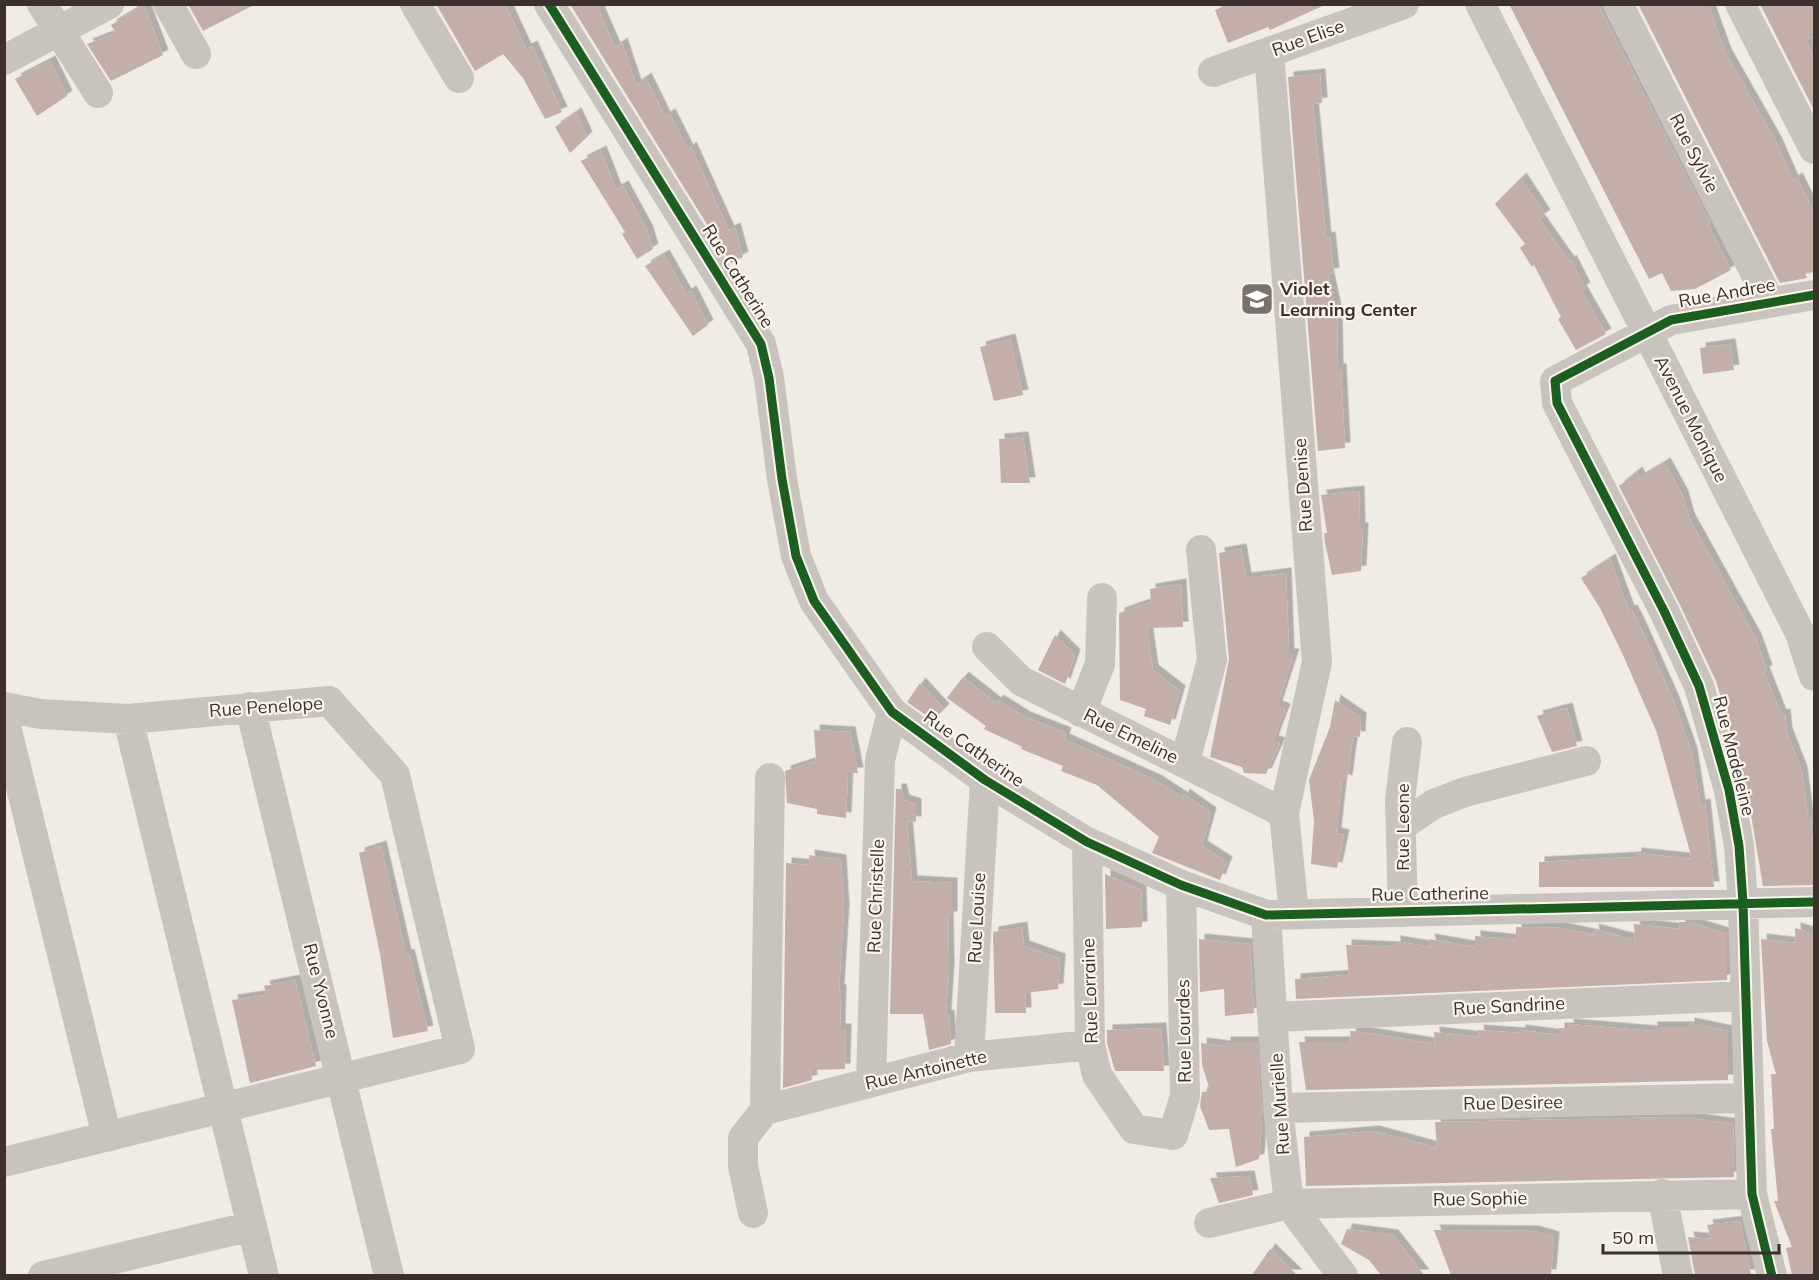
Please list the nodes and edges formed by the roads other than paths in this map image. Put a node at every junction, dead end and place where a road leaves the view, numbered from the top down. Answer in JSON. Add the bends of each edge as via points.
{"nodes":[{"id":1,"x":42,"y":4,"type":"edge"},
{"id":2,"x":109,"y":4,"type":"edge"},
{"id":3,"x":168,"y":4,"type":"edge"},
{"id":4,"x":415,"y":4,"type":"edge"},
{"id":5,"x":549,"y":4,"type":"edge"},
{"id":6,"x":1404,"y":4,"type":"edge"},
{"id":7,"x":1480,"y":4,"type":"edge"},
{"id":8,"x":1618,"y":4,"type":"edge"},
{"id":9,"x":1740,"y":4,"type":"edge"},
{"id":10,"x":1342,"y":15,"type":"edge"},
{"id":11,"x":60,"y":31,"type":"junction"},
{"id":12,"x":1269,"y":52,"type":"junction"},
{"id":13,"x":196,"y":54,"type":"dead end"},
{"id":14,"x":4,"y":60,"type":"edge"},
{"id":15,"x":1213,"y":72,"type":"dead end"},
{"id":16,"x":459,"y":78,"type":"dead end"},
{"id":17,"x":98,"y":93,"type":"dead end"},
{"id":18,"x":1815,"y":149,"type":"edge"},
{"id":19,"x":1815,"y":295,"type":"edge"},
{"id":20,"x":1770,"y":302,"type":"junction"},
{"id":21,"x":1647,"y":332,"type":"junction"},
{"id":22,"x":1201,"y":550,"type":"dead end"},
{"id":23,"x":1102,"y":598,"type":"dead end"},
{"id":24,"x":987,"y":647,"type":"dead end"},
{"id":25,"x":1815,"y":676,"type":"edge"},
{"id":26,"x":4,"y":707,"type":"edge"},
{"id":27,"x":250,"y":707,"type":"junction"},
{"id":28,"x":892,"y":712,"type":"junction"},
{"id":29,"x":1081,"y":712,"type":"junction"},
{"id":30,"x":4,"y":718,"type":"edge"},
{"id":31,"x":128,"y":719,"type":"junction"},
{"id":32,"x":1407,"y":742,"type":"dead end"},
{"id":33,"x":1586,"y":761,"type":"dead end"},
{"id":34,"x":1185,"y":762,"type":"junction"},
{"id":35,"x":770,"y":778,"type":"dead end"},
{"id":36,"x":985,"y":780,"type":"junction"},
{"id":37,"x":1284,"y":813,"type":"junction"},
{"id":38,"x":1401,"y":826,"type":"junction"},
{"id":39,"x":1087,"y":842,"type":"junction"},
{"id":40,"x":1181,"y":885,"type":"junction"},
{"id":41,"x":1815,"y":902,"type":"edge"},
{"id":42,"x":1743,"y":903,"type":"junction"},
{"id":43,"x":1403,"y":912,"type":"junction"},
{"id":44,"x":1280,"y":915,"type":"junction"},
{"id":45,"x":1745,"y":996,"type":"junction"},
{"id":46,"x":1274,"y":1017,"type":"junction"},
{"id":47,"x":1090,"y":1045,"type":"junction"},
{"id":48,"x":969,"y":1057,"type":"junction"},
{"id":49,"x":343,"y":1078,"type":"junction"},
{"id":50,"x":871,"y":1082,"type":"junction"},
{"id":51,"x":1748,"y":1098,"type":"junction"},
{"id":52,"x":1278,"y":1108,"type":"junction"},
{"id":53,"x":223,"y":1109,"type":"junction"},
{"id":54,"x":765,"y":1110,"type":"junction"},
{"id":55,"x":1134,"y":1129,"type":"joint"},
{"id":56,"x":107,"y":1137,"type":"junction"},
{"id":57,"x":4,"y":1162,"type":"edge"},
{"id":58,"x":1662,"y":1194,"type":"junction"},
{"id":59,"x":1752,"y":1194,"type":"junction"},
{"id":60,"x":1288,"y":1204,"type":"junction"},
{"id":61,"x":753,"y":1213,"type":"dead end"},
{"id":62,"x":1209,"y":1223,"type":"dead end"},
{"id":63,"x":252,"y":1227,"type":"junction"},
{"id":64,"x":43,"y":1275,"type":"edge"},
{"id":65,"x":264,"y":1275,"type":"edge"},
{"id":66,"x":389,"y":1275,"type":"edge"},
{"id":67,"x":1343,"y":1275,"type":"edge"},
{"id":68,"x":1678,"y":1275,"type":"edge"},
{"id":69,"x":1772,"y":1275,"type":"edge"}],
"edges":[{"from":1,"to":11,"type":"street"},
{"from":2,"to":11,"type":"street"},
{"from":3,"to":13,"type":"street"},
{"from":4,"to":16,"type":"street"},
{"from":5,"to":28,"type":"street","name":"Rue Catherine","via":[[761,344],[796,556],[814,601]]},
{"from":6,"to":10,"type":"street","name":"Rue Elise"},
{"from":7,"to":21,"type":"street","name":"Avenue Monique"},
{"from":8,"to":20,"type":"street","name":"Rue Sylvie"},
{"from":9,"to":18,"type":"street"},
{"from":10,"to":12,"type":"street","name":"Rue Elise"},
{"from":11,"to":14,"type":"street"},
{"from":11,"to":17,"type":"street"},
{"from":12,"to":15,"type":"street","name":"Rue Elise"},
{"from":12,"to":37,"type":"street","name":"Rue Denise","via":[[1317,662]]},
{"from":19,"to":20,"type":"street","name":"Rue Andree"},
{"from":20,"to":21,"type":"street","name":"Rue Andree","via":[[1671,320]]},
{"from":21,"to":25,"type":"street","name":"Avenue Monique","via":[[1800,633]]},
{"from":21,"to":42,"type":"street","name":"Rue Madeleine","via":[[1555,381],[1557,403],[1699,686],[1729,790],[1739,846]]},
{"from":22,"to":34,"type":"street","via":[[1212,660]]},
{"from":23,"to":29,"type":"street","via":[[1100,664]]},
{"from":24,"to":29,"type":"street","name":"Rue Emeline","via":[[1020,681]]},
{"from":26,"to":31,"type":"street","name":"Rue Penelope","via":[[52,715]]},
{"from":27,"to":31,"type":"street","name":"Rue Penelope"},
{"from":27,"to":49,"type":"street","name":"Rue Yvonne"},
{"from":27,"to":49,"type":"street","name":"Rue Penelope","via":[[329,700],[394,775],[460,1049]]},
{"from":28,"to":36,"type":"street","name":"Rue Catherine"},
{"from":28,"to":50,"type":"street","name":"Rue Christelle","via":[[880,760]]},
{"from":29,"to":34,"type":"street","name":"Rue Emeline"},
{"from":30,"to":56,"type":"street"},
{"from":31,"to":53,"type":"street"},
{"from":32,"to":38,"type":"street","name":"Rue Leone"},
{"from":33,"to":38,"type":"street","via":[[1466,792],[1434,804]]},
{"from":34,"to":37,"type":"street","name":"Rue Emeline"},
{"from":35,"to":54,"type":"street"},
{"from":36,"to":39,"type":"street","name":"Rue Catherine"},
{"from":36,"to":48,"type":"street","name":"Rue Louise"},
{"from":37,"to":44,"type":"street","name":"Rue Denise"},
{"from":38,"to":43,"type":"street","name":"Rue Leone"},
{"from":39,"to":40,"type":"street","name":"Rue Catherine"},
{"from":39,"to":47,"type":"street","name":"Rue Lorraine"},
{"from":40,"to":44,"type":"street","name":"Rue Catherine"},
{"from":40,"to":55,"type":"street","name":"Rue Lourdes","via":[[1185,1096],[1173,1135]]},
{"from":41,"to":42,"type":"street","name":"Rue Catherine"},
{"from":42,"to":43,"type":"street","name":"Rue Catherine"},
{"from":42,"to":45,"type":"street","name":"Rue Madeleine"},
{"from":43,"to":44,"type":"street","name":"Rue Catherine"},
{"from":44,"to":46,"type":"street","name":"Rue Murielle"},
{"from":45,"to":46,"type":"street","name":"Rue Sandrine"},
{"from":45,"to":51,"type":"street","name":"Rue Madeleine"},
{"from":46,"to":52,"type":"street","name":"Rue Murielle"},
{"from":47,"to":48,"type":"street","name":"Rue Antoinette"},
{"from":47,"to":55,"type":"street","name":"Rue Lorraine","via":[[1097,1075]]},
{"from":48,"to":50,"type":"street","name":"Rue Antoinette"},
{"from":49,"to":53,"type":"street"},
{"from":49,"to":66,"type":"street","name":"Rue Yvonne"},
{"from":50,"to":54,"type":"street","name":"Rue Antoinette"},
{"from":51,"to":52,"type":"street","name":"Rue Desiree"},
{"from":51,"to":59,"type":"street","name":"Rue Madeleine"},
{"from":52,"to":60,"type":"street","name":"Rue Murielle"},
{"from":53,"to":56,"type":"street"},
{"from":53,"to":63,"type":"street"},
{"from":54,"to":61,"type":"street","via":[[743,1138],[742,1166]]},
{"from":56,"to":57,"type":"street"},
{"from":58,"to":59,"type":"street","name":"Rue Sophie"},
{"from":58,"to":60,"type":"street","name":"Rue Sophie"},
{"from":58,"to":68,"type":"street"},
{"from":59,"to":69,"type":"street","name":"Rue Madeleine"},
{"from":60,"to":62,"type":"street","name":"Rue Sophie"},
{"from":60,"to":67,"type":"street"},
{"from":63,"to":64,"type":"street"},
{"from":63,"to":65,"type":"street"}]}
